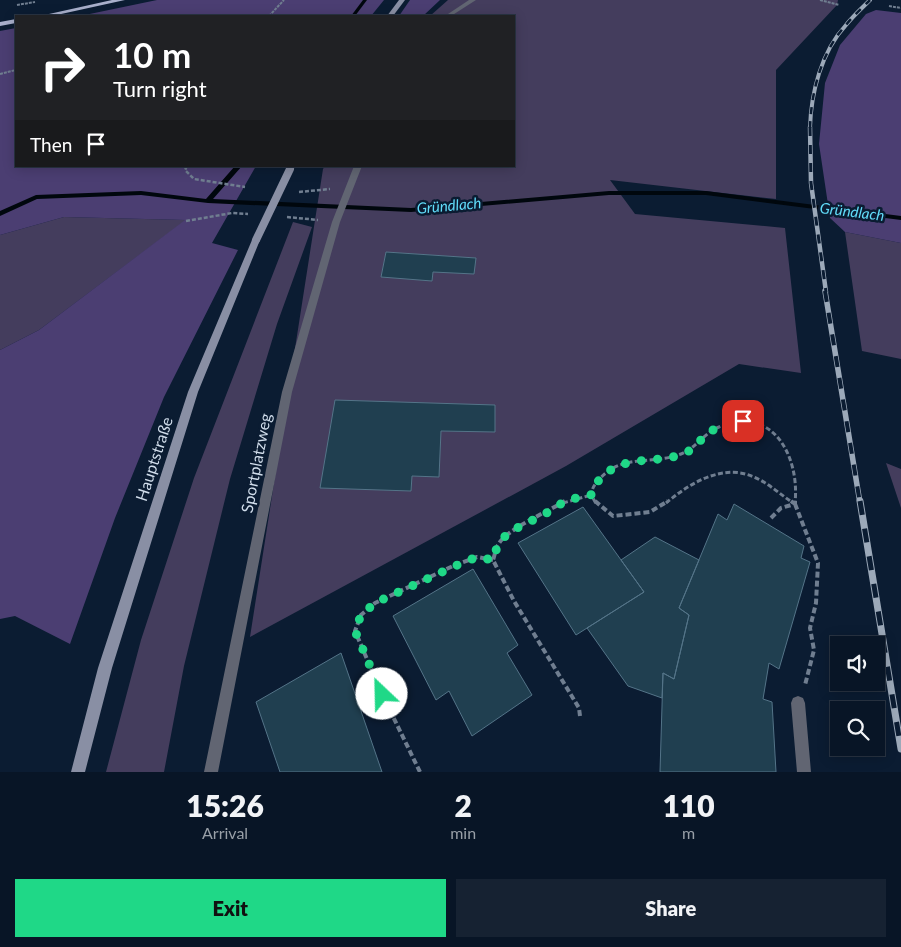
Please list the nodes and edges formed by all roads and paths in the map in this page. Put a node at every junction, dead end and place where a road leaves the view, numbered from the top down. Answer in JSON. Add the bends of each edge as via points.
{"nodes":[{"id":1,"x":43,"y":0,"type":"edge"},
{"id":2,"x":122,"y":0,"type":"edge"},
{"id":3,"x":284,"y":0,"type":"edge"},
{"id":4,"x":402,"y":0,"type":"edge"},
{"id":5,"x":473,"y":0,"type":"edge"},
{"id":6,"x":820,"y":0,"type":"edge"},
{"id":7,"x":17,"y":5,"type":"dead end"},
{"id":8,"x":839,"y":5,"type":"dead end"},
{"id":9,"x":889,"y":6,"type":"dead end"},
{"id":10,"x":901,"y":8,"type":"edge"},
{"id":11,"x":47,"y":15,"type":"edge"},
{"id":12,"x":270,"y":15,"type":"edge"},
{"id":13,"x":391,"y":15,"type":"edge"},
{"id":14,"x":450,"y":15,"type":"edge"},
{"id":15,"x":15,"y":21,"type":"edge"},
{"id":16,"x":0,"y":24,"type":"edge"},
{"id":17,"x":15,"y":70,"type":"edge"},
{"id":18,"x":0,"y":74,"type":"edge"},
{"id":19,"x":186,"y":167,"type":"edge"},
{"id":20,"x":291,"y":167,"type":"edge"},
{"id":21,"x":358,"y":167,"type":"edge"},
{"id":22,"x":245,"y":187,"type":"dead end"},
{"id":23,"x":591,"y":495,"type":"junction"},
{"id":24,"x":795,"y":504,"type":"junction"},
{"id":25,"x":770,"y":518,"type":"dead end"},
{"id":26,"x":493,"y":560,"type":"junction"},
{"id":27,"x":798,"y":703,"type":"joint"},
{"id":28,"x":580,"y":716,"type":"dead end"},
{"id":29,"x":78,"y":772,"type":"edge"},
{"id":30,"x":211,"y":772,"type":"edge"},
{"id":31,"x":420,"y":772,"type":"edge"},
{"id":32,"x":804,"y":772,"type":"edge"}],
"edges":[{"from":1,"to":7,"type":"path"},
{"from":2,"to":11,"type":"main road"},
{"from":3,"to":12,"type":"path"},
{"from":4,"to":13,"type":"street"},
{"from":5,"to":14,"type":"street"},
{"from":6,"to":8,"type":"path"},
{"from":9,"to":10,"type":"path"},
{"from":15,"to":16,"type":"main road"},
{"from":17,"to":18,"type":"path"},
{"from":19,"to":22,"type":"path","via":[[185,170],[194,179]]},
{"from":20,"to":29,"type":"street","name":"Hauptstraße","bridge":true,"via":[[256,240],[194,392],[106,668]]},
{"from":21,"to":30,"type":"street","name":"Sportplatzweg","via":[[336,222],[287,392]]},
{"from":23,"to":24,"type":"path","via":[[594,502],[613,516],[643,513],[656,510],[709,476],[725,473],[754,476]]},
{"from":23,"to":24,"type":"path","via":[[592,487],[609,469],[677,455],[688,451],[720,427],[756,422],[781,438],[790,455],[797,494]]},
{"from":23,"to":26,"type":"path","via":[[567,500],[509,532],[498,544]]},
{"from":24,"to":25,"type":"path","via":[[776,510]]},
{"from":24,"to":27,"type":"path","via":[[818,563],[816,603],[810,628],[814,650],[808,679]]},
{"from":26,"to":28,"type":"path","via":[[514,601],[580,708]]},
{"from":26,"to":31,"type":"path","via":[[477,557],[375,603],[361,615],[355,631]]},
{"from":27,"to":32,"type":"street"}]}
